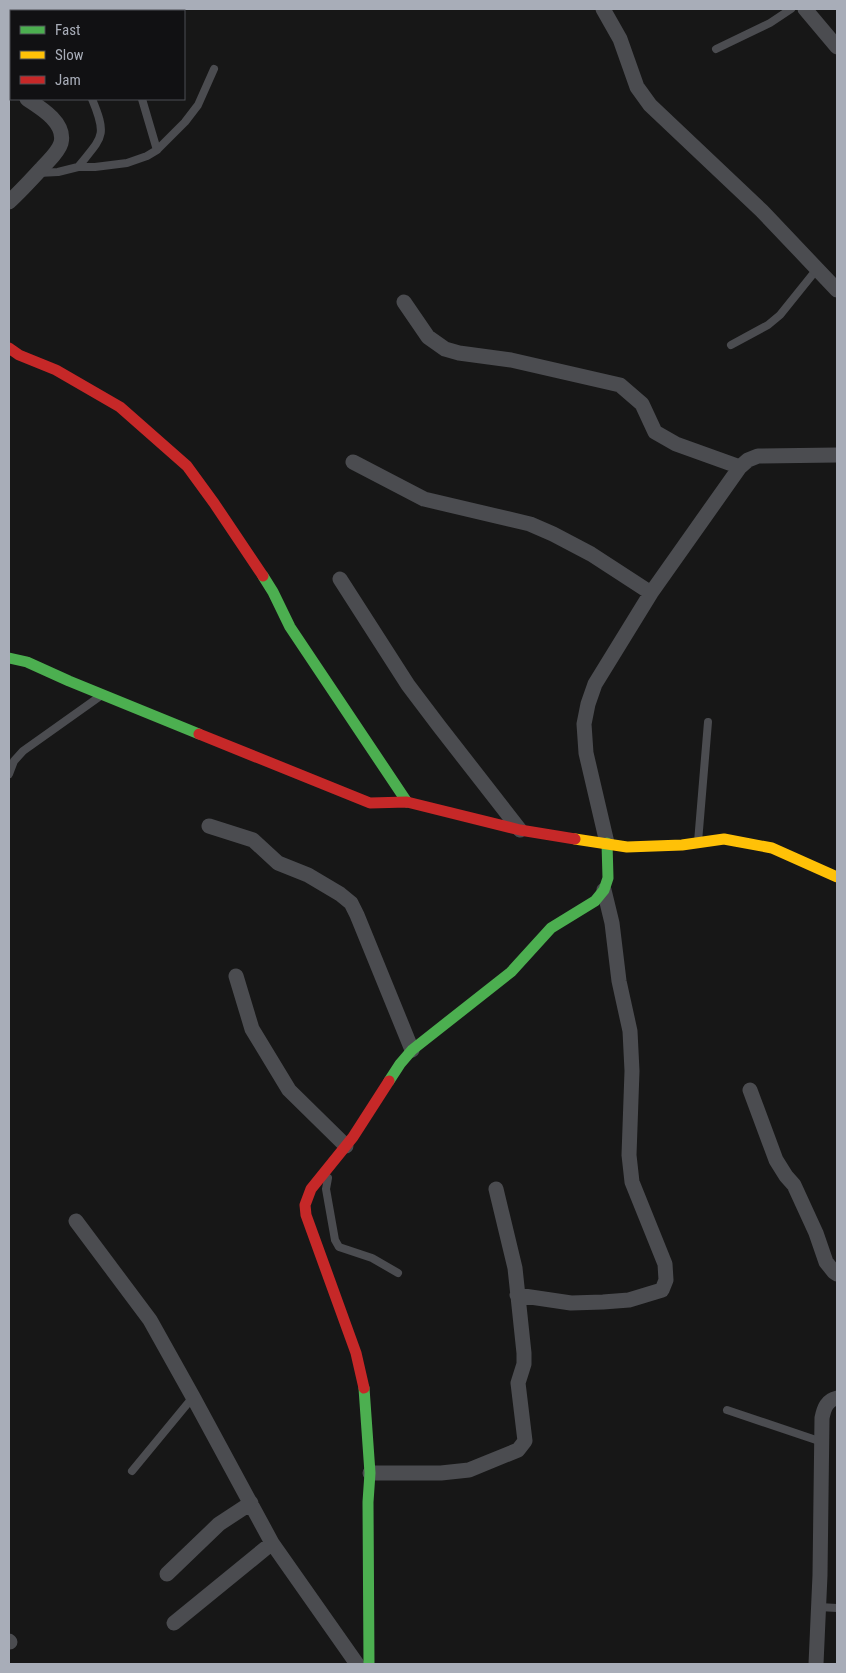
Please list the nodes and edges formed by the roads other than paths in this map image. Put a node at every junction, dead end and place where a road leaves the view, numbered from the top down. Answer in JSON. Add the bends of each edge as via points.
{"nodes":[{"id":1,"x":603,"y":9,"type":"edge"},
{"id":2,"x":791,"y":9,"type":"edge"},
{"id":3,"x":805,"y":9,"type":"edge"},
{"id":4,"x":820,"y":9,"type":"edge"},
{"id":5,"x":837,"y":45,"type":"edge"},
{"id":6,"x":716,"y":49,"type":"dead end"},
{"id":7,"x":214,"y":69,"type":"dead end"},
{"id":8,"x":28,"y":100,"type":"edge"},
{"id":9,"x":92,"y":100,"type":"edge"},
{"id":10,"x":142,"y":100,"type":"edge"},
{"id":11,"x":157,"y":150,"type":"junction"},
{"id":12,"x":78,"y":167,"type":"junction"},
{"id":13,"x":37,"y":173,"type":"junction"},
{"id":14,"x":9,"y":202,"type":"edge"},
{"id":15,"x":817,"y":269,"type":"junction"},
{"id":16,"x":837,"y":290,"type":"edge"},
{"id":17,"x":404,"y":302,"type":"dead end"},
{"id":18,"x":731,"y":345,"type":"dead end"},
{"id":19,"x":9,"y":348,"type":"edge"},
{"id":20,"x":837,"y":455,"type":"edge"},
{"id":21,"x":353,"y":462,"type":"dead end"},
{"id":22,"x":740,"y":467,"type":"junction"},
{"id":23,"x":340,"y":580,"type":"dead end"},
{"id":24,"x":651,"y":594,"type":"junction"},
{"id":25,"x":9,"y":658,"type":"edge"},
{"id":26,"x":103,"y":694,"type":"junction"},
{"id":27,"x":708,"y":722,"type":"dead end"},
{"id":28,"x":9,"y":774,"type":"edge"},
{"id":29,"x":407,"y":802,"type":"junction"},
{"id":30,"x":209,"y":826,"type":"dead end"},
{"id":31,"x":520,"y":830,"type":"junction"},
{"id":32,"x":607,"y":843,"type":"junction"},
{"id":33,"x":698,"y":843,"type":"junction"},
{"id":34,"x":837,"y":877,"type":"edge"},
{"id":35,"x":604,"y":890,"type":"junction"},
{"id":36,"x":236,"y":976,"type":"dead end"},
{"id":37,"x":412,"y":1050,"type":"junction"},
{"id":38,"x":750,"y":1090,"type":"dead end"},
{"id":39,"x":346,"y":1146,"type":"junction"},
{"id":40,"x":330,"y":1166,"type":"junction"},
{"id":41,"x":496,"y":1189,"type":"dead end"},
{"id":42,"x":76,"y":1221,"type":"dead end"},
{"id":43,"x":398,"y":1273,"type":"dead end"},
{"id":44,"x":837,"y":1274,"type":"edge"},
{"id":45,"x":517,"y":1295,"type":"junction"},
{"id":46,"x":193,"y":1397,"type":"junction"},
{"id":47,"x":837,"y":1398,"type":"edge"},
{"id":48,"x":727,"y":1410,"type":"dead end"},
{"id":49,"x":822,"y":1442,"type":"junction"},
{"id":50,"x":132,"y":1471,"type":"dead end"},
{"id":51,"x":370,"y":1472,"type":"junction"},
{"id":52,"x":251,"y":1503,"type":"junction"},
{"id":53,"x":272,"y":1543,"type":"junction"},
{"id":54,"x":167,"y":1574,"type":"dead end"},
{"id":55,"x":819,"y":1607,"type":"junction"},
{"id":56,"x":837,"y":1608,"type":"edge"},
{"id":57,"x":174,"y":1624,"type":"dead end"},
{"id":58,"x":356,"y":1664,"type":"edge"},
{"id":59,"x":368,"y":1664,"type":"edge"},
{"id":60,"x":816,"y":1664,"type":"edge"}],
"edges":[{"from":1,"to":15,"type":"street","via":[[620,39],[637,87],[650,105],[762,211]]},
{"from":2,"to":6,"type":"lane"},
{"from":3,"to":5,"type":"street"},
{"from":4,"to":5,"type":"street"},
{"from":7,"to":11,"type":"lane","via":[[198,105]]},
{"from":8,"to":13,"type":"street","via":[[50,115],[58,125],[61,137],[56,152]]},
{"from":9,"to":12,"type":"lane","via":[[102,134]]},
{"from":10,"to":11,"type":"lane"},
{"from":11,"to":12,"type":"lane","via":[[127,163]]},
{"from":12,"to":13,"type":"lane"},
{"from":13,"to":14,"type":"street"},
{"from":15,"to":16,"type":"street"},
{"from":15,"to":18,"type":"lane","via":[[780,315]]},
{"from":17,"to":22,"type":"street","via":[[428,337],[445,349],[511,360],[620,385],[642,404],[655,432],[676,444]]},
{"from":19,"to":29,"type":"street","via":[[56,370],[120,407],[187,466],[249,554],[290,627]]},
{"from":20,"to":22,"type":"street","via":[[758,456]]},
{"from":21,"to":24,"type":"street","via":[[424,499],[530,524],[554,534]]},
{"from":22,"to":24,"type":"street"},
{"from":23,"to":31,"type":"street","via":[[408,685]]},
{"from":24,"to":32,"type":"street","via":[[595,684],[584,724],[586,753]]},
{"from":25,"to":26,"type":"street","via":[[27,662]]},
{"from":26,"to":28,"type":"lane","via":[[23,751]]},
{"from":26,"to":29,"type":"street","via":[[370,802]]},
{"from":27,"to":33,"type":"lane"},
{"from":29,"to":31,"type":"street"},
{"from":30,"to":37,"type":"street","via":[[253,840],[278,863],[324,883],[350,902]]},
{"from":31,"to":32,"type":"street"},
{"from":32,"to":33,"type":"street","via":[[627,846]]},
{"from":32,"to":35,"type":"street","via":[[608,878]]},
{"from":33,"to":34,"type":"street","via":[[724,839],[772,848]]},
{"from":35,"to":37,"type":"street","via":[[595,901],[551,928],[511,972]]},
{"from":35,"to":45,"type":"street","via":[[630,1031],[629,1155],[632,1182],[665,1264],[666,1280],[662,1290],[629,1300],[571,1303]]},
{"from":36,"to":39,"type":"street","via":[[252,1029],[289,1090]]},
{"from":37,"to":39,"type":"street"},
{"from":38,"to":44,"type":"street","via":[[776,1160],[794,1185],[826,1262]]},
{"from":39,"to":40,"type":"street"},
{"from":40,"to":43,"type":"lane","via":[[326,1189],[339,1247],[372,1258]]},
{"from":40,"to":51,"type":"street","via":[[311,1189],[306,1215],[363,1381]]},
{"from":41,"to":45,"type":"street"},
{"from":42,"to":46,"type":"street","via":[[150,1320]]},
{"from":45,"to":51,"type":"street","via":[[524,1353],[518,1383],[526,1441],[523,1446],[469,1470],[422,1474]]},
{"from":46,"to":50,"type":"lane"},
{"from":46,"to":52,"type":"street"},
{"from":47,"to":49,"type":"street","via":[[824,1408]]},
{"from":48,"to":49,"type":"lane"},
{"from":49,"to":55,"type":"street"},
{"from":51,"to":59,"type":"street"},
{"from":52,"to":53,"type":"street"},
{"from":52,"to":54,"type":"street","via":[[219,1524]]},
{"from":53,"to":57,"type":"street"},
{"from":53,"to":58,"type":"street"},
{"from":55,"to":56,"type":"lane"},
{"from":55,"to":60,"type":"street"}]}
